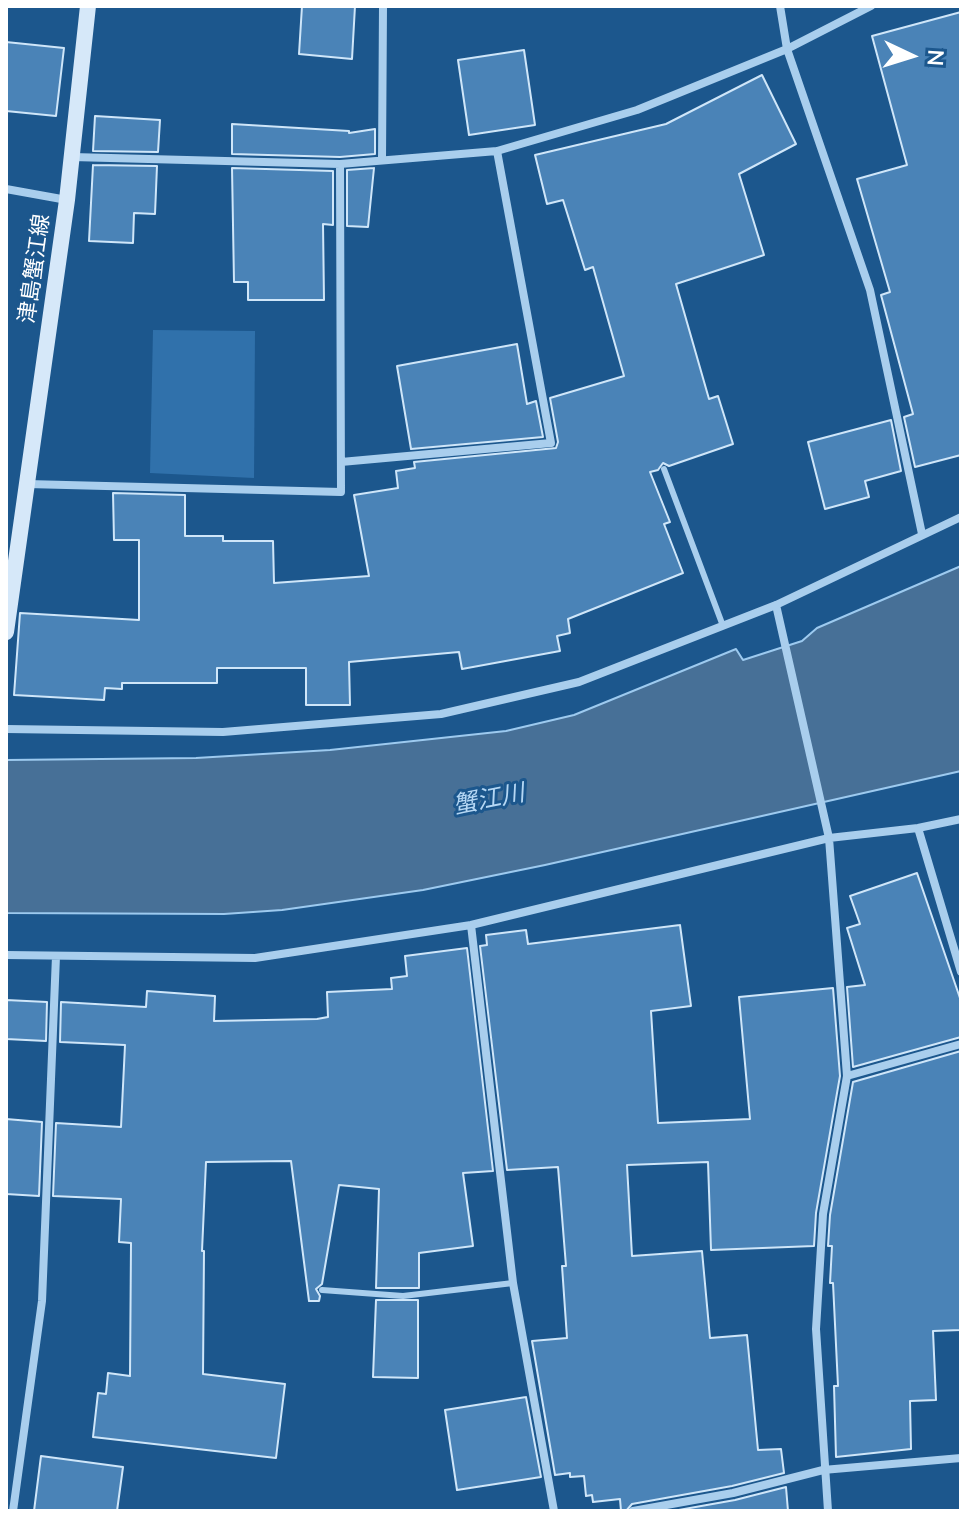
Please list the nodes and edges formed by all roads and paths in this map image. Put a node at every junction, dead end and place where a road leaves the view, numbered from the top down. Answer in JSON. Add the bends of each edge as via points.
{"nodes":[{"id":1,"x":88,"y":6,"type":"edge"},
{"id":2,"x":383,"y":6,"type":"edge"},
{"id":3,"x":780,"y":6,"type":"edge"},
{"id":4,"x":871,"y":6,"type":"edge"},
{"id":5,"x":787,"y":49,"type":"junction"},
{"id":6,"x":497,"y":151,"type":"junction"},
{"id":7,"x":71,"y":157,"type":"junction"},
{"id":8,"x":382,"y":160,"type":"junction"},
{"id":9,"x":340,"y":164,"type":"junction"},
{"id":10,"x":6,"y":189,"type":"edge"},
{"id":11,"x":67,"y":200,"type":"junction"},
{"id":12,"x":341,"y":462,"type":"junction"},
{"id":13,"x":664,"y":469,"type":"dead end"},
{"id":14,"x":27,"y":484,"type":"junction"},
{"id":15,"x":961,"y":517,"type":"edge"},
{"id":16,"x":922,"y":534,"type":"junction"},
{"id":17,"x":776,"y":605,"type":"junction"},
{"id":18,"x":723,"y":626,"type":"junction"},
{"id":19,"x":6,"y":632,"type":"edge"},
{"id":20,"x":6,"y":729,"type":"edge"},
{"id":21,"x":961,"y":819,"type":"edge"},
{"id":22,"x":918,"y":828,"type":"junction"},
{"id":23,"x":829,"y":838,"type":"junction"},
{"id":24,"x":471,"y":925,"type":"junction"},
{"id":25,"x":6,"y":955,"type":"edge"},
{"id":26,"x":56,"y":956,"type":"junction"},
{"id":27,"x":961,"y":972,"type":"edge"},
{"id":28,"x":961,"y":1044,"type":"edge"},
{"id":29,"x":847,"y":1076,"type":"junction"},
{"id":30,"x":513,"y":1283,"type":"junction"},
{"id":31,"x":322,"y":1290,"type":"dead end"},
{"id":32,"x":961,"y":1458,"type":"edge"},
{"id":33,"x":823,"y":1470,"type":"junction"},
{"id":34,"x":13,"y":1511,"type":"edge"},
{"id":35,"x":554,"y":1511,"type":"edge"},
{"id":36,"x":633,"y":1511,"type":"edge"},
{"id":37,"x":828,"y":1511,"type":"edge"}],
"edges":[{"from":1,"to":7,"type":"main road","name":"津島蟹江線"},
{"from":2,"to":8,"type":"street"},
{"from":3,"to":5,"type":"street"},
{"from":4,"to":5,"type":"street"},
{"from":5,"to":6,"type":"street","via":[[637,110]]},
{"from":5,"to":16,"type":"street","via":[[870,290]]},
{"from":6,"to":8,"type":"street"},
{"from":6,"to":12,"type":"street","via":[[551,443]]},
{"from":7,"to":9,"type":"street"},
{"from":7,"to":11,"type":"main road","name":"津島蟹江線"},
{"from":8,"to":9,"type":"street"},
{"from":9,"to":12,"type":"street"},
{"from":10,"to":11,"type":"street"},
{"from":11,"to":14,"type":"main road","name":"津島蟹江線"},
{"from":12,"to":14,"type":"street","via":[[341,492]]},
{"from":13,"to":18,"type":"lane"},
{"from":14,"to":19,"type":"main road","name":"津島蟹江線"},
{"from":15,"to":16,"type":"street"},
{"from":16,"to":17,"type":"street"},
{"from":17,"to":18,"type":"street"},
{"from":17,"to":23,"type":"street"},
{"from":18,"to":20,"type":"street","via":[[579,682],[441,714],[223,732]]},
{"from":21,"to":22,"type":"street"},
{"from":22,"to":23,"type":"street"},
{"from":22,"to":27,"type":"street"},
{"from":23,"to":24,"type":"street"},
{"from":23,"to":29,"type":"street"},
{"from":24,"to":26,"type":"street","via":[[255,958]]},
{"from":24,"to":30,"type":"street"},
{"from":25,"to":26,"type":"street"},
{"from":26,"to":34,"type":"street","via":[[42,1301]]},
{"from":28,"to":29,"type":"street"},
{"from":29,"to":33,"type":"street","via":[[823,1214],[817,1314]]},
{"from":30,"to":31,"type":"lane","via":[[403,1296]]},
{"from":30,"to":35,"type":"street"},
{"from":32,"to":33,"type":"street"},
{"from":33,"to":36,"type":"street"},
{"from":33,"to":37,"type":"street"}]}
